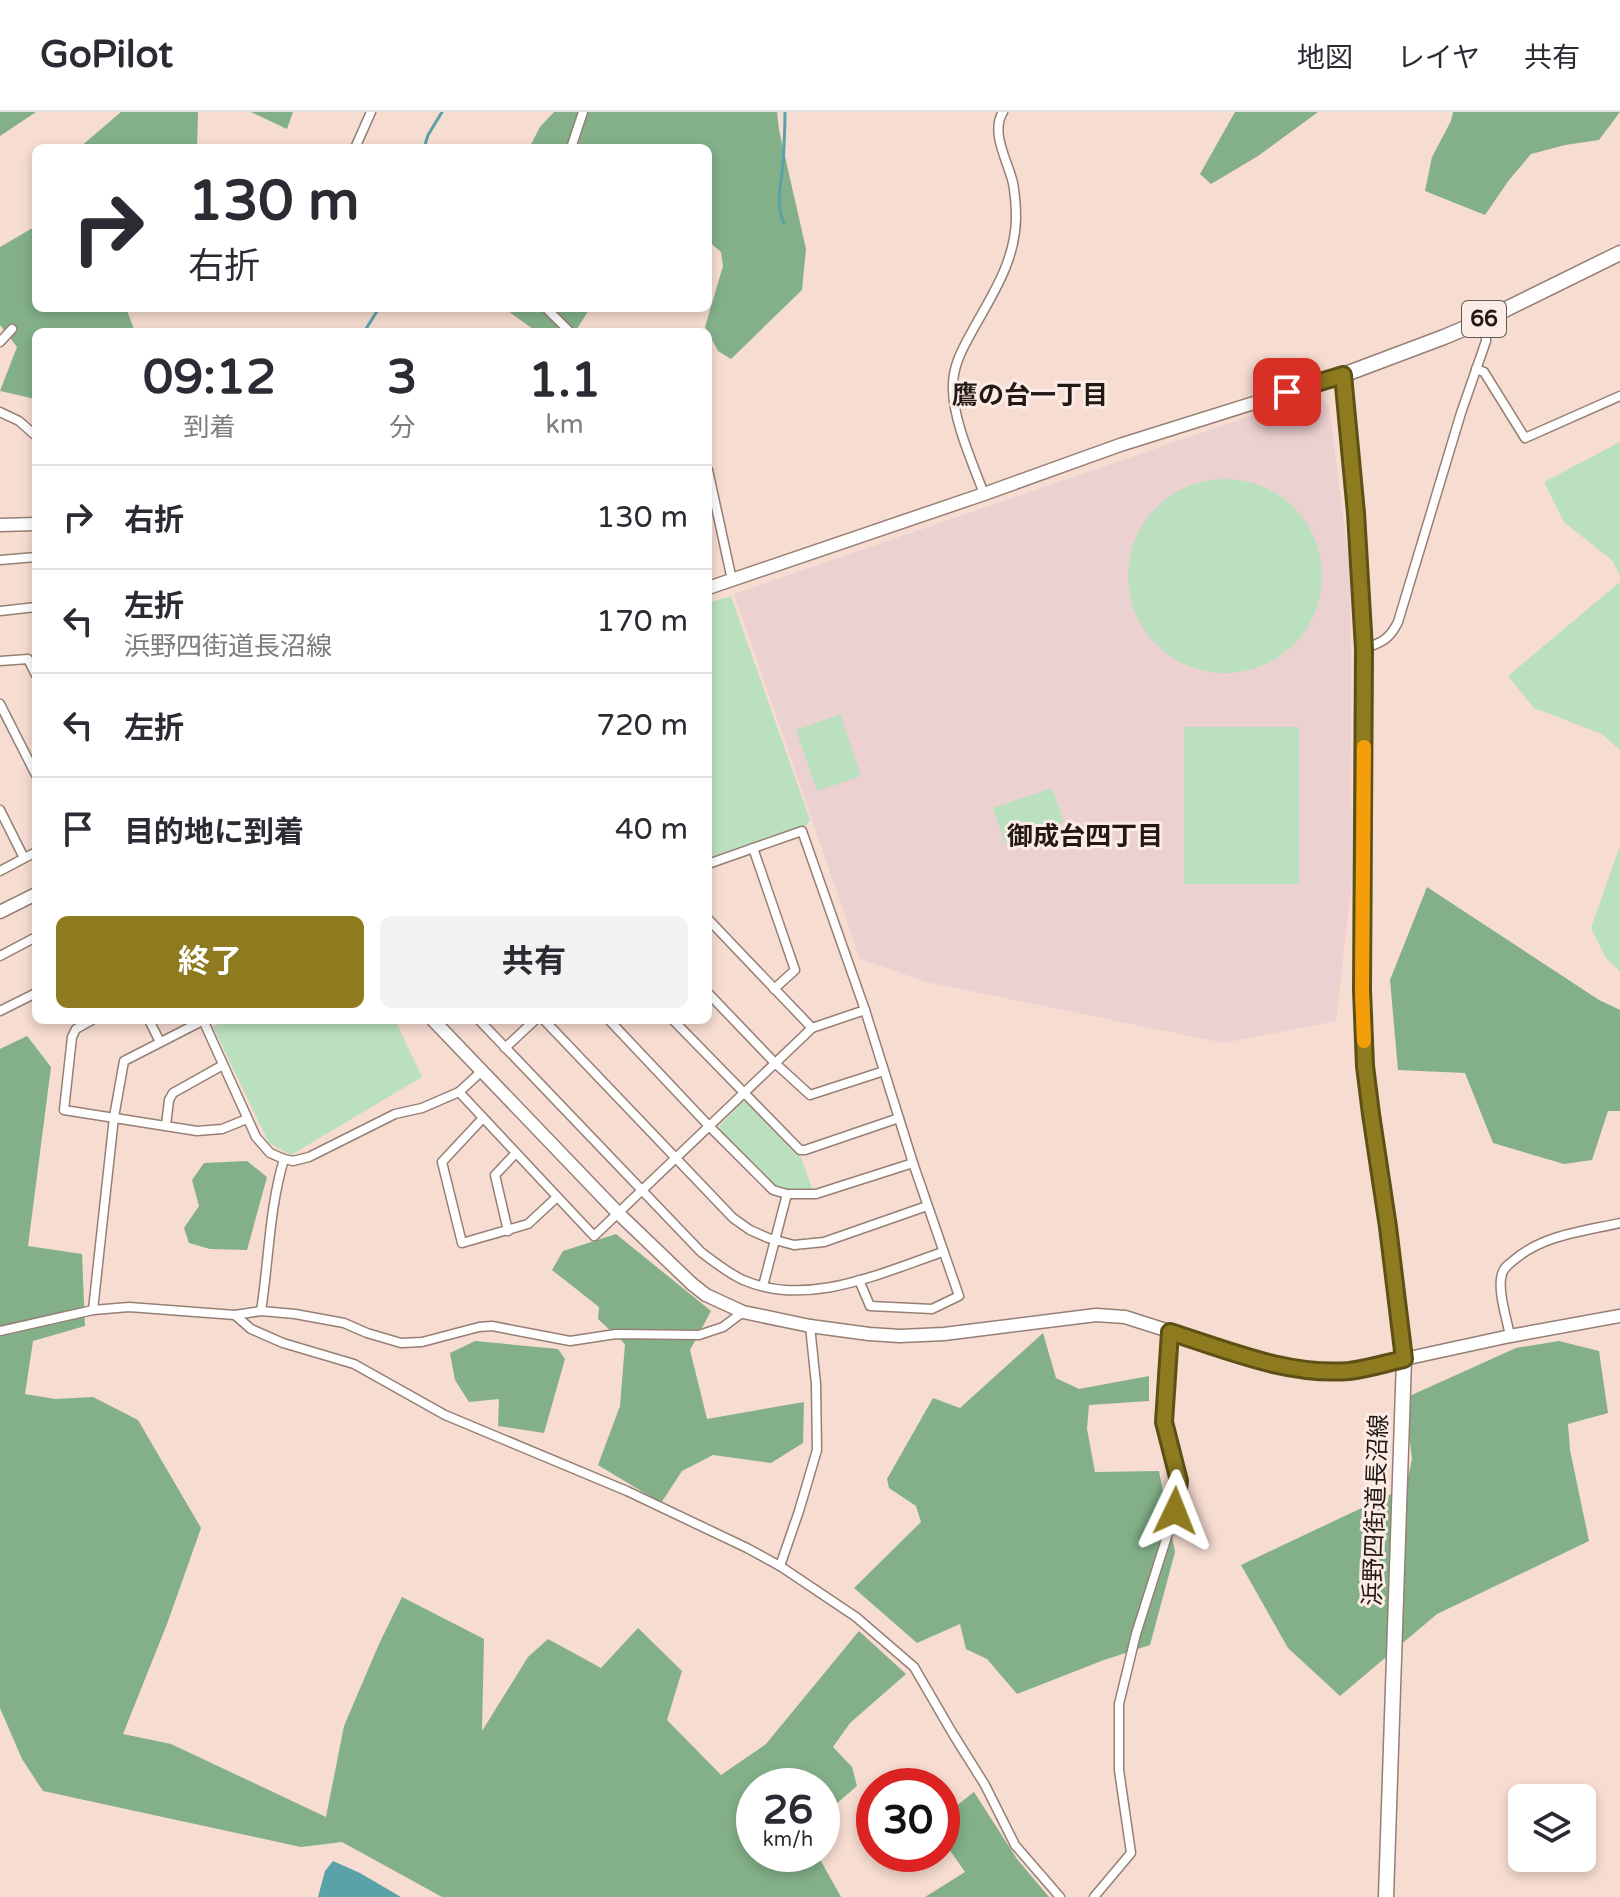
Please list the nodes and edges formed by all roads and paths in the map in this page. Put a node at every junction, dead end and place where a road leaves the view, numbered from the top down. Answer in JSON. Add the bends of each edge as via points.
{"nodes":[{"id":1,"x":371,"y":112,"type":"edge"},
{"id":2,"x":583,"y":112,"type":"edge"},
{"id":3,"x":999,"y":114,"type":"edge"},
{"id":4,"x":357,"y":144,"type":"edge"},
{"id":5,"x":572,"y":144,"type":"edge"},
{"id":6,"x":1620,"y":253,"type":"edge"},
{"id":7,"x":550,"y":312,"type":"edge"},
{"id":8,"x":1482,"y":321,"type":"junction"},
{"id":9,"x":566,"y":328,"type":"edge"},
{"id":10,"x":12,"y":329,"type":"dead end"},
{"id":11,"x":0,"y":342,"type":"edge"},
{"id":12,"x":1476,"y":369,"type":"junction"},
{"id":13,"x":1343,"y":375,"type":"junction"},
{"id":14,"x":1620,"y":396,"type":"edge"},
{"id":15,"x":0,"y":412,"type":"edge"},
{"id":16,"x":32,"y":432,"type":"edge"},
{"id":17,"x":712,"y":488,"type":"edge"},
{"id":18,"x":984,"y":494,"type":"junction"},
{"id":19,"x":32,"y":524,"type":"edge"},
{"id":20,"x":0,"y":525,"type":"edge"},
{"id":21,"x":32,"y":557,"type":"edge"},
{"id":22,"x":0,"y":560,"type":"edge"},
{"id":23,"x":732,"y":580,"type":"junction"},
{"id":24,"x":712,"y":587,"type":"edge"},
{"id":25,"x":32,"y":607,"type":"edge"},
{"id":26,"x":0,"y":611,"type":"edge"},
{"id":27,"x":1364,"y":649,"type":"junction"},
{"id":28,"x":0,"y":661,"type":"edge"},
{"id":29,"x":32,"y":667,"type":"edge"},
{"id":30,"x":0,"y":704,"type":"edge"},
{"id":31,"x":32,"y":767,"type":"edge"},
{"id":32,"x":0,"y":810,"type":"edge"},
{"id":33,"x":753,"y":848,"type":"junction"},
{"id":34,"x":32,"y":854,"type":"edge"},
{"id":35,"x":24,"y":858,"type":"junction"},
{"id":36,"x":712,"y":863,"type":"edge"},
{"id":37,"x":0,"y":871,"type":"edge"},
{"id":38,"x":32,"y":896,"type":"edge"},
{"id":39,"x":0,"y":912,"type":"edge"},
{"id":40,"x":712,"y":923,"type":"edge"},
{"id":41,"x":32,"y":939,"type":"edge"},
{"id":42,"x":0,"y":956,"type":"edge"},
{"id":43,"x":774,"y":989,"type":"junction"},
{"id":44,"x":32,"y":995,"type":"edge"},
{"id":45,"x":712,"y":997,"type":"edge"},
{"id":46,"x":865,"y":1010,"type":"junction"},
{"id":47,"x":0,"y":1011,"type":"edge"},
{"id":48,"x":85,"y":1024,"type":"edge"},
{"id":49,"x":151,"y":1024,"type":"edge"},
{"id":50,"x":195,"y":1024,"type":"edge"},
{"id":51,"x":205,"y":1024,"type":"edge"},
{"id":52,"x":437,"y":1024,"type":"edge"},
{"id":53,"x":483,"y":1024,"type":"edge"},
{"id":54,"x":531,"y":1024,"type":"edge"},
{"id":55,"x":548,"y":1024,"type":"edge"},
{"id":56,"x":613,"y":1024,"type":"edge"},
{"id":57,"x":677,"y":1024,"type":"edge"},
{"id":58,"x":812,"y":1028,"type":"junction"},
{"id":59,"x":160,"y":1042,"type":"junction"},
{"id":60,"x":505,"y":1048,"type":"junction"},
{"id":61,"x":775,"y":1063,"type":"junction"},
{"id":62,"x":223,"y":1065,"type":"junction"},
{"id":63,"x":483,"y":1070,"type":"junction"},
{"id":64,"x":884,"y":1071,"type":"junction"},
{"id":65,"x":459,"y":1092,"type":"junction"},
{"id":66,"x":744,"y":1093,"type":"junction"},
{"id":67,"x":114,"y":1117,"type":"junction"},
{"id":68,"x":483,"y":1118,"type":"junction"},
{"id":69,"x":899,"y":1118,"type":"junction"},
{"id":70,"x":247,"y":1119,"type":"junction"},
{"id":71,"x":166,"y":1125,"type":"junction"},
{"id":72,"x":709,"y":1126,"type":"junction"},
{"id":73,"x":516,"y":1153,"type":"junction"},
{"id":74,"x":284,"y":1159,"type":"junction"},
{"id":75,"x":675,"y":1159,"type":"junction"},
{"id":76,"x":913,"y":1163,"type":"junction"},
{"id":77,"x":642,"y":1191,"type":"junction"},
{"id":78,"x":787,"y":1194,"type":"junction"},
{"id":79,"x":557,"y":1197,"type":"junction"},
{"id":80,"x":927,"y":1206,"type":"junction"},
{"id":81,"x":618,"y":1213,"type":"junction"},
{"id":82,"x":1620,"y":1223,"type":"edge"},
{"id":83,"x":508,"y":1231,"type":"junction"},
{"id":84,"x":774,"y":1240,"type":"junction"},
{"id":85,"x":943,"y":1252,"type":"junction"},
{"id":86,"x":859,"y":1280,"type":"junction"},
{"id":87,"x":763,"y":1286,"type":"junction"},
{"id":88,"x":93,"y":1310,"type":"junction"},
{"id":89,"x":261,"y":1311,"type":"junction"},
{"id":90,"x":743,"y":1312,"type":"junction"},
{"id":91,"x":235,"y":1315,"type":"junction"},
{"id":92,"x":1620,"y":1316,"type":"edge"},
{"id":93,"x":810,"y":1326,"type":"junction"},
{"id":94,"x":0,"y":1331,"type":"edge"},
{"id":95,"x":1170,"y":1332,"type":"junction"},
{"id":96,"x":1510,"y":1336,"type":"junction"},
{"id":97,"x":1404,"y":1359,"type":"junction"},
{"id":98,"x":780,"y":1566,"type":"junction"},
{"id":99,"x":1060,"y":1897,"type":"edge"},
{"id":100,"x":1094,"y":1897,"type":"edge"},
{"id":101,"x":1386,"y":1897,"type":"edge"}],
"edges":[{"from":1,"to":4,"type":"street"},
{"from":2,"to":5,"type":"street"},
{"from":3,"to":18,"type":"street","via":[[1000,143],[1013,182],[1015,238],[1005,271],[958,359],[952,385],[954,410]]},
{"from":6,"to":8,"type":"main road","number":"66"},
{"from":7,"to":9,"type":"street"},
{"from":8,"to":12,"type":"street","via":[[1486,341]]},
{"from":8,"to":13,"type":"main road","number":"66"},
{"from":10,"to":11,"type":"street"},
{"from":12,"to":14,"type":"street","via":[[1484,372],[1525,438]]},
{"from":12,"to":27,"type":"street","via":[[1398,622],[1385,641]]},
{"from":13,"to":18,"type":"street"},
{"from":13,"to":27,"type":"main road","name":"浜野四街道長沼線"},
{"from":15,"to":16,"type":"street"},
{"from":17,"to":23,"type":"street"},
{"from":18,"to":23,"type":"street"},
{"from":19,"to":20,"type":"street"},
{"from":21,"to":22,"type":"street"},
{"from":23,"to":24,"type":"street"},
{"from":25,"to":26,"type":"street"},
{"from":27,"to":97,"type":"main road","name":"浜野四街道長沼線","via":[[1365,1066]]},
{"from":28,"to":29,"type":"street","via":[[28,659]]},
{"from":30,"to":31,"type":"street"},
{"from":32,"to":35,"type":"street"},
{"from":33,"to":36,"type":"street"},
{"from":33,"to":43,"type":"street","via":[[795,970]]},
{"from":33,"to":46,"type":"street","via":[[802,831]]},
{"from":34,"to":35,"type":"street"},
{"from":35,"to":37,"type":"street"},
{"from":38,"to":39,"type":"street"},
{"from":40,"to":43,"type":"street"},
{"from":41,"to":42,"type":"street"},
{"from":43,"to":58,"type":"street"},
{"from":44,"to":47,"type":"street"},
{"from":45,"to":61,"type":"street"},
{"from":46,"to":58,"type":"street"},
{"from":46,"to":64,"type":"street"},
{"from":48,"to":67,"type":"street","via":[[72,1037],[64,1110]]},
{"from":49,"to":59,"type":"street"},
{"from":50,"to":59,"type":"street"},
{"from":51,"to":62,"type":"street"},
{"from":52,"to":63,"type":"street"},
{"from":53,"to":60,"type":"street"},
{"from":54,"to":60,"type":"street"},
{"from":55,"to":75,"type":"street"},
{"from":56,"to":72,"type":"street"},
{"from":57,"to":66,"type":"street"},
{"from":58,"to":61,"type":"street"},
{"from":59,"to":67,"type":"street","via":[[124,1061]]},
{"from":60,"to":77,"type":"street"},
{"from":61,"to":64,"type":"street","via":[[810,1095]]},
{"from":61,"to":66,"type":"street"},
{"from":62,"to":70,"type":"street"},
{"from":62,"to":71,"type":"street","via":[[173,1093]]},
{"from":63,"to":65,"type":"street"},
{"from":63,"to":81,"type":"street"},
{"from":64,"to":69,"type":"street"},
{"from":65,"to":68,"type":"street"},
{"from":65,"to":74,"type":"street","via":[[395,1114],[309,1157]]},
{"from":66,"to":69,"type":"street","via":[[800,1150]]},
{"from":66,"to":72,"type":"street"},
{"from":67,"to":71,"type":"street"},
{"from":67,"to":88,"type":"street"},
{"from":68,"to":73,"type":"street"},
{"from":68,"to":83,"type":"street","via":[[442,1162],[462,1243]]},
{"from":69,"to":76,"type":"street"},
{"from":70,"to":71,"type":"street","via":[[210,1131]]},
{"from":70,"to":74,"type":"street","via":[[262,1146]]},
{"from":72,"to":75,"type":"street"},
{"from":72,"to":78,"type":"street","via":[[764,1183]]},
{"from":73,"to":79,"type":"street"},
{"from":73,"to":83,"type":"street","via":[[495,1175]]},
{"from":74,"to":89,"type":"street","via":[[272,1207]]},
{"from":75,"to":77,"type":"street"},
{"from":75,"to":84,"type":"street","via":[[733,1218]]},
{"from":76,"to":78,"type":"street","via":[[816,1194]]},
{"from":76,"to":80,"type":"street"},
{"from":77,"to":81,"type":"street"},
{"from":77,"to":87,"type":"street","via":[[720,1267]]},
{"from":78,"to":84,"type":"street"},
{"from":79,"to":81,"type":"street","via":[[594,1236]]},
{"from":79,"to":83,"type":"street","via":[[528,1224]]},
{"from":80,"to":84,"type":"street","via":[[824,1242],[794,1245]]},
{"from":80,"to":85,"type":"street"},
{"from":81,"to":90,"type":"street","via":[[692,1284]]},
{"from":82,"to":96,"type":"street","via":[[1528,1249],[1504,1269],[1500,1287]]},
{"from":84,"to":87,"type":"street"},
{"from":85,"to":86,"type":"street"},
{"from":85,"to":86,"type":"street","via":[[959,1296],[932,1309],[870,1306]]},
{"from":86,"to":87,"type":"street","via":[[799,1291]]},
{"from":88,"to":91,"type":"street","via":[[129,1307]]},
{"from":88,"to":94,"type":"street"},
{"from":89,"to":90,"type":"street","via":[[344,1323],[401,1343],[492,1326],[570,1341],[616,1334],[699,1335],[723,1327]]},
{"from":89,"to":91,"type":"street"},
{"from":90,"to":93,"type":"street"},
{"from":91,"to":98,"type":"street","via":[[251,1329],[354,1364],[445,1415],[627,1491]]},
{"from":92,"to":96,"type":"street"},
{"from":93,"to":95,"type":"street","via":[[900,1336],[1096,1315],[1125,1317]]},
{"from":93,"to":98,"type":"street","via":[[817,1450]]},
{"from":95,"to":97,"type":"street","via":[[1307,1370],[1349,1371]]},
{"from":95,"to":100,"type":"street","via":[[1164,1422],[1179,1481],[1175,1511],[1119,1704],[1119,1770],[1131,1853]]},
{"from":96,"to":97,"type":"street"},
{"from":97,"to":101,"type":"main road","name":"浜野四街道長沼線"},
{"from":98,"to":99,"type":"street","via":[[856,1617],[914,1667],[1015,1845]]}]}
